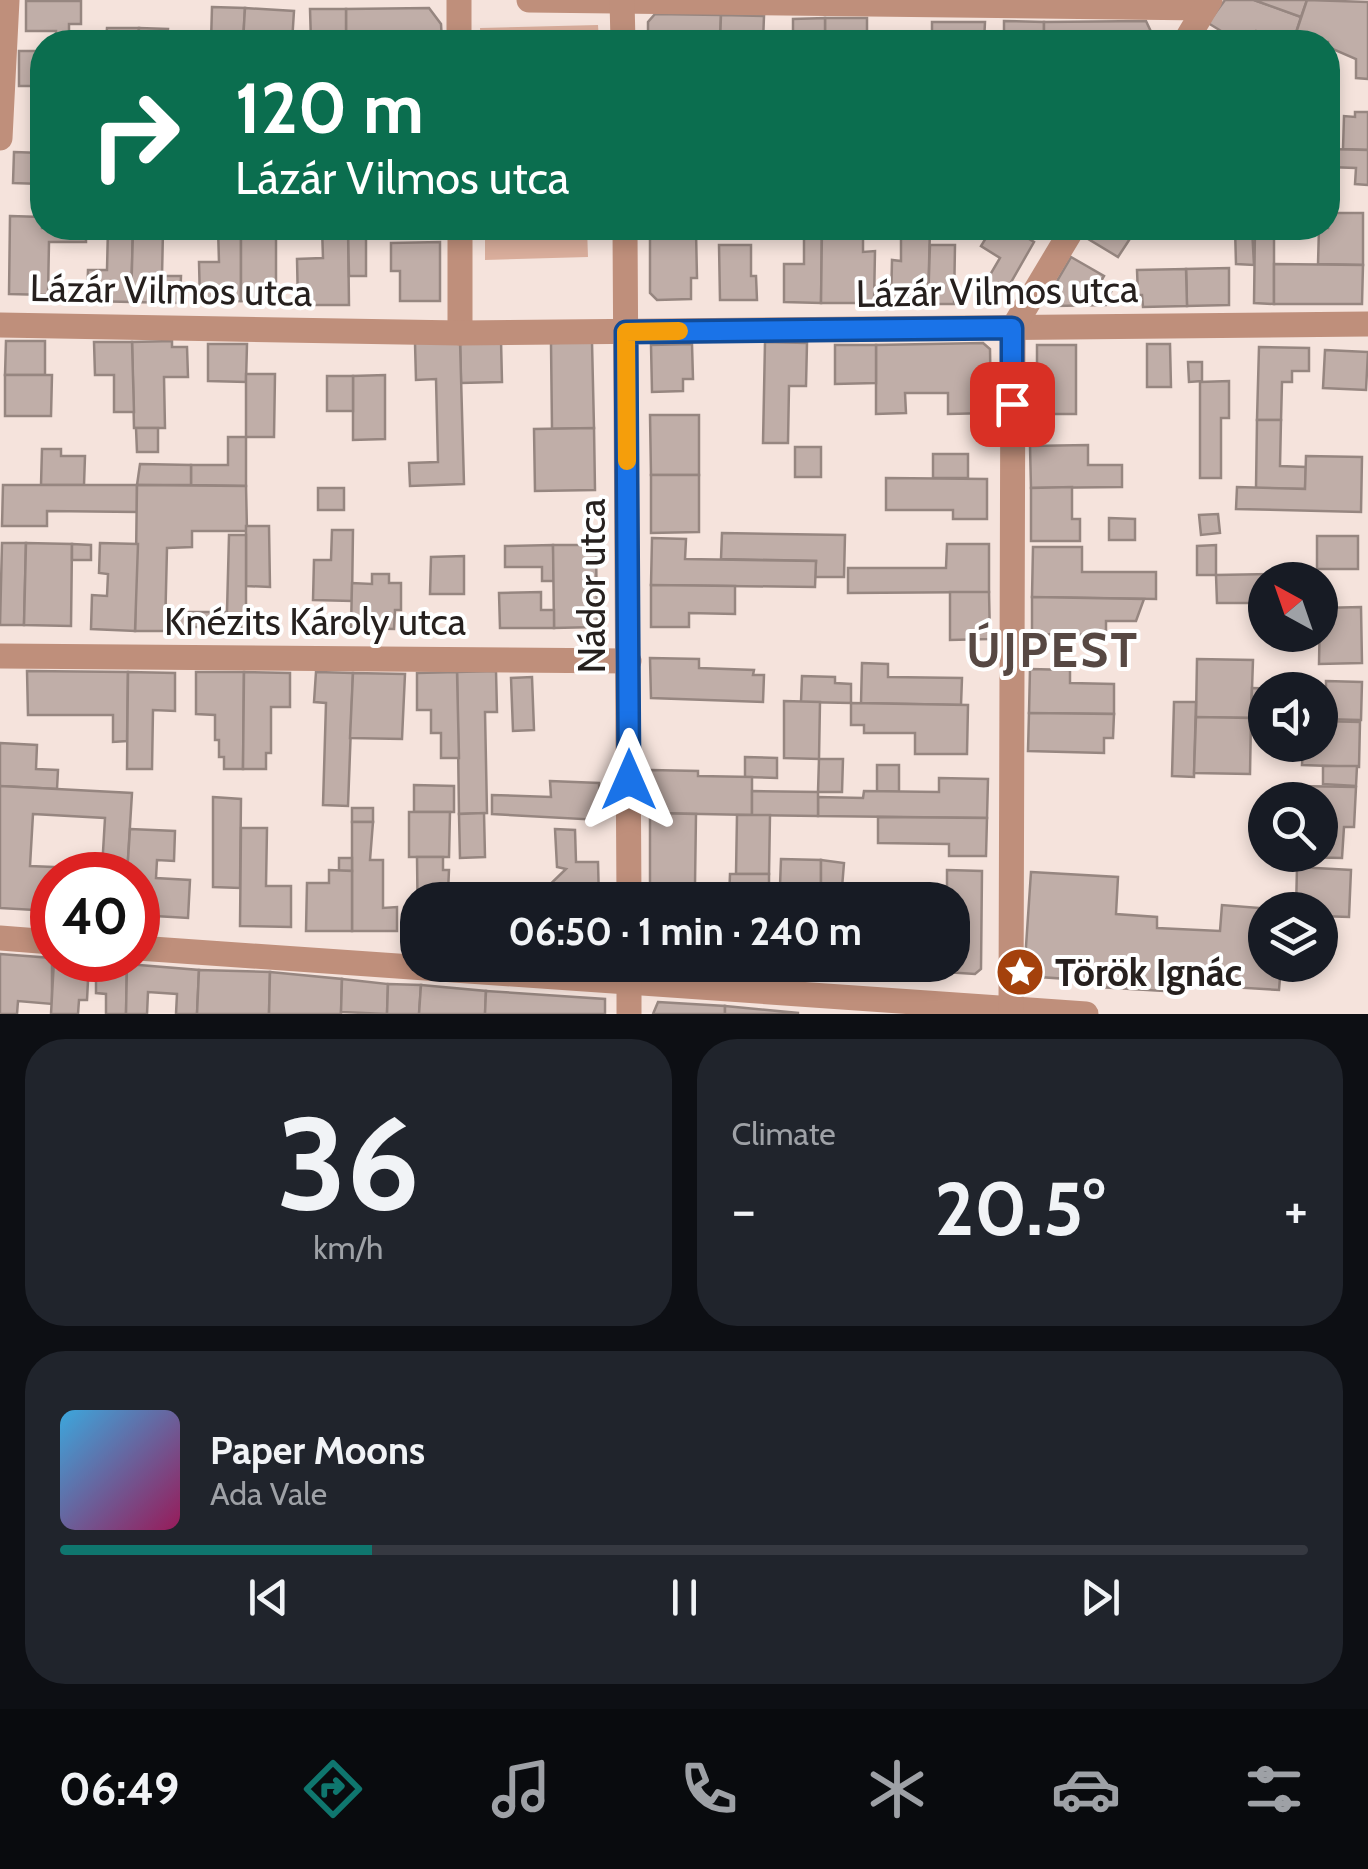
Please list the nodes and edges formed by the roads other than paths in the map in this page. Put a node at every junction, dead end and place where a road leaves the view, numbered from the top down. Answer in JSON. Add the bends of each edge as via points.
{"nodes":[{"id":1,"x":6,"y":0,"type":"edge"},
{"id":2,"x":459,"y":0,"type":"edge"},
{"id":3,"x":529,"y":0,"type":"edge"},
{"id":4,"x":622,"y":1,"type":"edge"},
{"id":5,"x":1208,"y":4,"type":"edge"},
{"id":6,"x":459,"y":30,"type":"edge"},
{"id":7,"x":622,"y":30,"type":"edge"},
{"id":8,"x":1192,"y":30,"type":"edge"},
{"id":9,"x":0,"y":138,"type":"edge"},
{"id":10,"x":460,"y":240,"type":"edge"},
{"id":11,"x":625,"y":240,"type":"edge"},
{"id":12,"x":1066,"y":240,"type":"edge"},
{"id":13,"x":1368,"y":324,"type":"edge"},
{"id":14,"x":0,"y":325,"type":"edge"},
{"id":15,"x":1012,"y":328,"type":"junction"},
{"id":16,"x":626,"y":332,"type":"junction"},
{"id":17,"x":460,"y":333,"type":"junction"},
{"id":18,"x":0,"y":656,"type":"edge"},
{"id":19,"x":629,"y":661,"type":"junction"},
{"id":20,"x":629,"y":882,"type":"edge"},
{"id":21,"x":0,"y":938,"type":"edge"},
{"id":22,"x":30,"y":940,"type":"edge"},
{"id":23,"x":160,"y":949,"type":"edge"},
{"id":24,"x":400,"y":962,"type":"edge"},
{"id":25,"x":630,"y":982,"type":"edge"},
{"id":26,"x":720,"y":982,"type":"edge"},
{"id":27,"x":1011,"y":1008,"type":"junction"},
{"id":28,"x":629,"y":1014,"type":"edge"},
{"id":29,"x":1086,"y":1014,"type":"edge"}],
"edges":[{"from":1,"to":9,"type":"street"},
{"from":2,"to":6,"type":"street"},
{"from":3,"to":4,"type":"street"},
{"from":4,"to":5,"type":"street"},
{"from":4,"to":7,"type":"street"},
{"from":5,"to":8,"type":"street"},
{"from":10,"to":17,"type":"street"},
{"from":11,"to":16,"type":"street","name":"Nádor utca"},
{"from":12,"to":15,"type":"street"},
{"from":13,"to":15,"type":"street","name":"Lázár Vilmos utca"},
{"from":14,"to":17,"type":"street","name":"Lázár Vilmos utca"},
{"from":15,"to":16,"type":"street","name":"Lázár Vilmos utca"},
{"from":15,"to":27,"type":"street"},
{"from":16,"to":17,"type":"street","name":"Lázár Vilmos utca"},
{"from":16,"to":19,"type":"street","name":"Nádor utca"},
{"from":18,"to":19,"type":"street","name":"Knézits Károly utca"},
{"from":19,"to":20,"type":"street","name":"Nádor utca"},
{"from":21,"to":22,"type":"street"},
{"from":23,"to":24,"type":"street"},
{"from":25,"to":28,"type":"street"},
{"from":26,"to":27,"type":"street"},
{"from":27,"to":29,"type":"street"}]}
